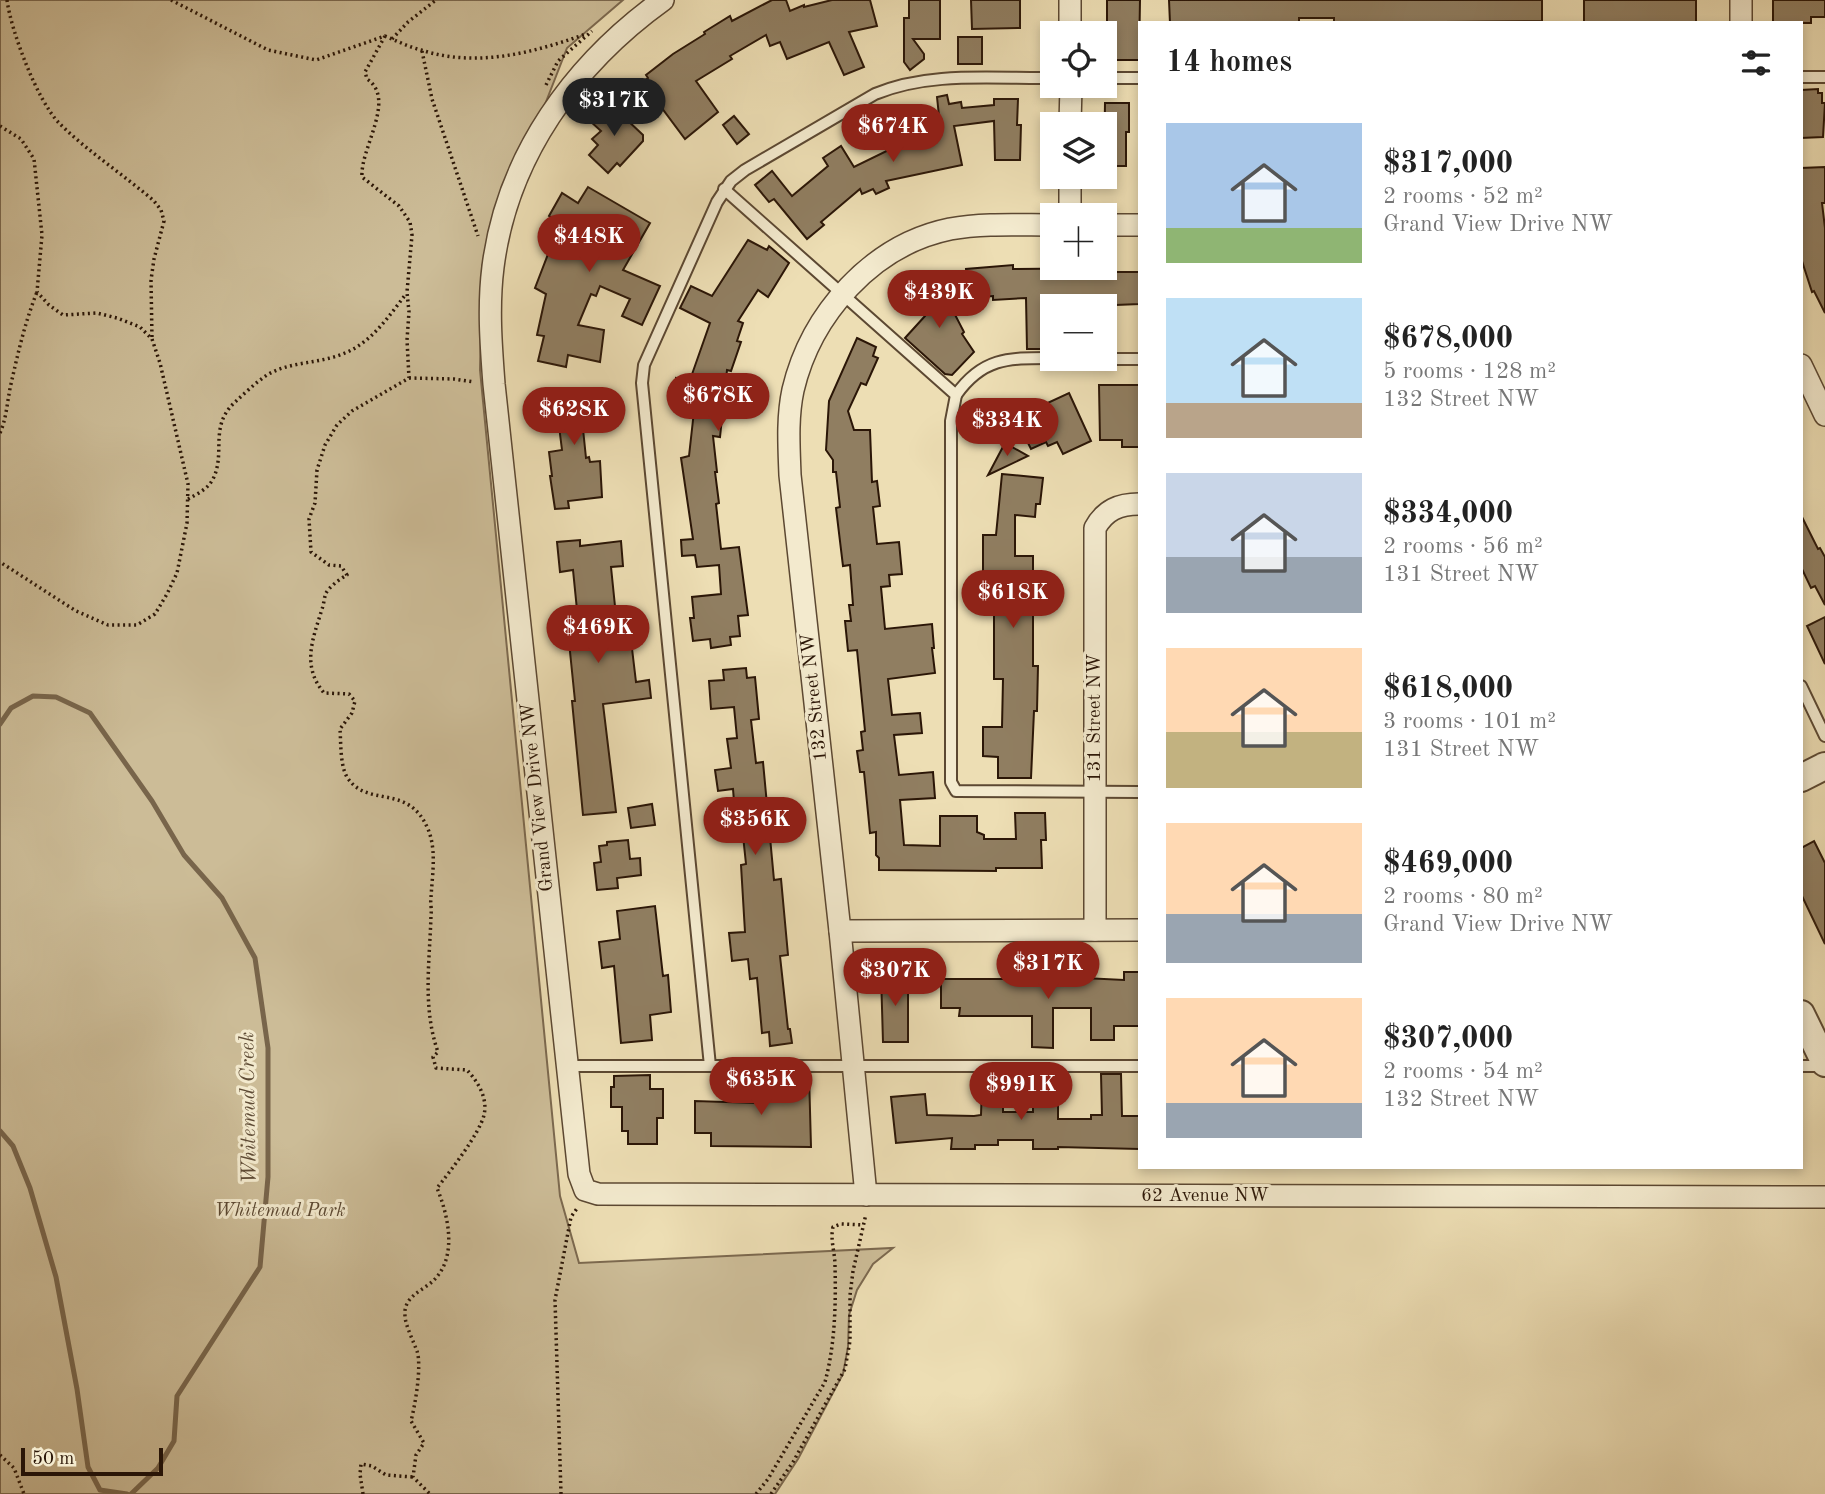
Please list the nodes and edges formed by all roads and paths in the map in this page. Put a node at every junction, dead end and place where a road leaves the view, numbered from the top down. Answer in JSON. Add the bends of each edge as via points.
{"nodes":[{"id":1,"x":7,"y":0,"type":"edge"},
{"id":2,"x":171,"y":0,"type":"edge"},
{"id":3,"x":436,"y":0,"type":"edge"},
{"id":4,"x":663,"y":0,"type":"edge"},
{"id":5,"x":1070,"y":0,"type":"edge"},
{"id":6,"x":1741,"y":0,"type":"edge"},
{"id":7,"x":1070,"y":21,"type":"edge"},
{"id":8,"x":1741,"y":21,"type":"edge"},
{"id":9,"x":599,"y":26,"type":"dead end"},
{"id":10,"x":592,"y":32,"type":"junction"},
{"id":11,"x":385,"y":36,"type":"junction"},
{"id":12,"x":391,"y":39,"type":"junction"},
{"id":13,"x":422,"y":51,"type":"junction"},
{"id":14,"x":1803,"y":77,"type":"edge"},
{"id":15,"x":1825,"y":77,"type":"edge"},
{"id":16,"x":1040,"y":78,"type":"edge"},
{"id":17,"x":1117,"y":78,"type":"edge"},
{"id":18,"x":1138,"y":78,"type":"edge"},
{"id":19,"x":544,"y":88,"type":"dead end"},
{"id":20,"x":0,"y":126,"type":"edge"},
{"id":21,"x":724,"y":189,"type":"junction"},
{"id":22,"x":1040,"y":225,"type":"edge"},
{"id":23,"x":1117,"y":225,"type":"edge"},
{"id":24,"x":1138,"y":225,"type":"edge"},
{"id":25,"x":483,"y":229,"type":"dead end"},
{"id":26,"x":37,"y":292,"type":"junction"},
{"id":27,"x":407,"y":292,"type":"junction"},
{"id":28,"x":842,"y":294,"type":"junction"},
{"id":29,"x":152,"y":339,"type":"junction"},
{"id":30,"x":1040,"y":358,"type":"edge"},
{"id":31,"x":1117,"y":359,"type":"edge"},
{"id":32,"x":1138,"y":359,"type":"edge"},
{"id":33,"x":1803,"y":369,"type":"edge"},
{"id":34,"x":477,"y":373,"type":"dead end"},
{"id":35,"x":410,"y":379,"type":"junction"},
{"id":36,"x":956,"y":396,"type":"junction"},
{"id":37,"x":1825,"y":415,"type":"edge"},
{"id":38,"x":0,"y":433,"type":"edge"},
{"id":39,"x":187,"y":499,"type":"junction"},
{"id":40,"x":1138,"y":504,"type":"edge"},
{"id":41,"x":0,"y":562,"type":"edge"},
{"id":42,"x":1803,"y":690,"type":"edge"},
{"id":43,"x":1825,"y":736,"type":"edge"},
{"id":44,"x":1825,"y":766,"type":"edge"},
{"id":45,"x":1803,"y":777,"type":"edge"},
{"id":46,"x":1095,"y":792,"type":"junction"},
{"id":47,"x":1138,"y":792,"type":"edge"},
{"id":48,"x":840,"y":930,"type":"junction"},
{"id":49,"x":1095,"y":930,"type":"junction"},
{"id":50,"x":1138,"y":930,"type":"edge"},
{"id":51,"x":1803,"y":1018,"type":"edge"},
{"id":52,"x":1825,"y":1064,"type":"edge"},
{"id":53,"x":568,"y":1066,"type":"junction"},
{"id":54,"x":710,"y":1066,"type":"junction"},
{"id":55,"x":853,"y":1066,"type":"junction"},
{"id":56,"x":1138,"y":1066,"type":"edge"},
{"id":57,"x":1803,"y":1066,"type":"edge"},
{"id":58,"x":1825,"y":1197,"type":"edge"},
{"id":59,"x":581,"y":1202,"type":"junction"},
{"id":60,"x":866,"y":1205,"type":"junction"},
{"id":61,"x":857,"y":1215,"type":"dead end"},
{"id":62,"x":875,"y":1215,"type":"dead end"},
{"id":63,"x":863,"y":1225,"type":"junction"},
{"id":64,"x":0,"y":1455,"type":"edge"},
{"id":65,"x":413,"y":1477,"type":"junction"},
{"id":66,"x":24,"y":1494,"type":"edge"},
{"id":67,"x":363,"y":1494,"type":"edge"},
{"id":68,"x":430,"y":1494,"type":"edge"},
{"id":69,"x":561,"y":1494,"type":"edge"},
{"id":70,"x":755,"y":1494,"type":"edge"},
{"id":71,"x":771,"y":1494,"type":"edge"}],
"edges":[{"from":1,"to":29,"type":"path","via":[[30,69],[57,121],[161,210],[164,221],[151,280]]},
{"from":2,"to":11,"type":"path","via":[[268,50],[316,60]]},
{"from":3,"to":12,"type":"path"},
{"from":4,"to":53,"type":"street","name":"Grand View Drive NW","via":[[622,31],[557,103],[532,145],[509,199],[493,268],[490,338],[494,384]]},
{"from":5,"to":7,"type":"street"},
{"from":6,"to":8,"type":"street"},
{"from":9,"to":10,"type":"path"},
{"from":10,"to":13,"type":"path","via":[[503,57],[472,59]]},
{"from":10,"to":19,"type":"path","via":[[558,61]]},
{"from":11,"to":12,"type":"path"},
{"from":11,"to":27,"type":"path","via":[[365,72],[379,97],[361,164],[362,177],[399,206],[410,222]]},
{"from":12,"to":13,"type":"path"},
{"from":13,"to":25,"type":"path","via":[[432,99],[480,241]]},
{"from":14,"to":15,"type":"lane"},
{"from":16,"to":21,"type":"lane","via":[[932,79],[895,86],[745,170]]},
{"from":17,"to":18,"type":"lane"},
{"from":20,"to":26,"type":"path","via":[[21,139],[34,159],[42,236]]},
{"from":21,"to":28,"type":"lane"},
{"from":21,"to":54,"type":"lane","via":[[644,365],[642,383]]},
{"from":22,"to":28,"type":"street","name":"132 Street NW","via":[[948,230],[919,240],[891,253]]},
{"from":23,"to":24,"type":"street"},
{"from":26,"to":29,"type":"path","via":[[63,314],[97,313],[117,318],[140,327]]},
{"from":26,"to":38,"type":"path"},
{"from":27,"to":35,"type":"path"},
{"from":27,"to":39,"type":"path","via":[[365,341],[346,353],[268,374],[231,406],[220,424],[214,479],[204,491]]},
{"from":28,"to":36,"type":"lane"},
{"from":28,"to":48,"type":"street","name":"132 Street NW","via":[[805,353],[793,391],[789,428],[790,475]]},
{"from":29,"to":39,"type":"path","via":[[180,445]]},
{"from":30,"to":36,"type":"lane","via":[[1010,358],[986,366],[967,380]]},
{"from":31,"to":32,"type":"lane"},
{"from":33,"to":37,"type":"street"},
{"from":34,"to":35,"type":"path","via":[[478,383]]},
{"from":35,"to":65,"type":"path","via":[[352,411],[337,425],[317,470],[309,519],[311,552],[329,565],[341,566],[347,575],[326,592],[311,649],[313,679],[324,693],[349,694],[355,701],[341,729],[346,776],[377,797],[404,801],[418,812],[428,830],[433,884],[428,989],[432,1037],[438,1052],[433,1062],[436,1068],[467,1070],[483,1096],[484,1114],[437,1188],[447,1216],[444,1266],[434,1280],[414,1293],[405,1316],[418,1352],[417,1397],[411,1421],[424,1443],[416,1455]]},
{"from":36,"to":46,"type":"lane","via":[[951,421],[951,782],[956,791]]},
{"from":39,"to":41,"type":"path","via":[[177,573],[155,614],[137,625],[108,625],[76,611]]},
{"from":40,"to":46,"type":"street","name":"131 Street NW","via":[[1108,511],[1095,528]]},
{"from":42,"to":43,"type":"lane"},
{"from":44,"to":45,"type":"street"},
{"from":46,"to":47,"type":"lane"},
{"from":46,"to":49,"type":"street","name":"131 Street NW"},
{"from":48,"to":49,"type":"street"},
{"from":48,"to":55,"type":"street","name":"132 Street NW"},
{"from":49,"to":50,"type":"street"},
{"from":51,"to":52,"type":"street"},
{"from":52,"to":57,"type":"lane"},
{"from":53,"to":54,"type":"lane"},
{"from":53,"to":59,"type":"street","name":"Grand View Drive NW"},
{"from":54,"to":55,"type":"lane"},
{"from":55,"to":56,"type":"lane"},
{"from":55,"to":60,"type":"street","name":"132 Street NW"},
{"from":58,"to":60,"type":"street","name":"62 Avenue NW"},
{"from":59,"to":60,"type":"street","name":"62 Avenue NW","via":[[598,1194]]},
{"from":59,"to":69,"type":"path","via":[[571,1217],[555,1300]]},
{"from":60,"to":61,"type":"path"},
{"from":60,"to":62,"type":"path"},
{"from":60,"to":63,"type":"path"},
{"from":63,"to":70,"type":"path","via":[[833,1227],[836,1297],[825,1382]]},
{"from":63,"to":71,"type":"path","via":[[853,1271],[845,1369]]},
{"from":64,"to":66,"type":"path","via":[[14,1468]]},
{"from":65,"to":67,"type":"path","via":[[386,1475],[361,1464]]},
{"from":65,"to":68,"type":"path"}]}
